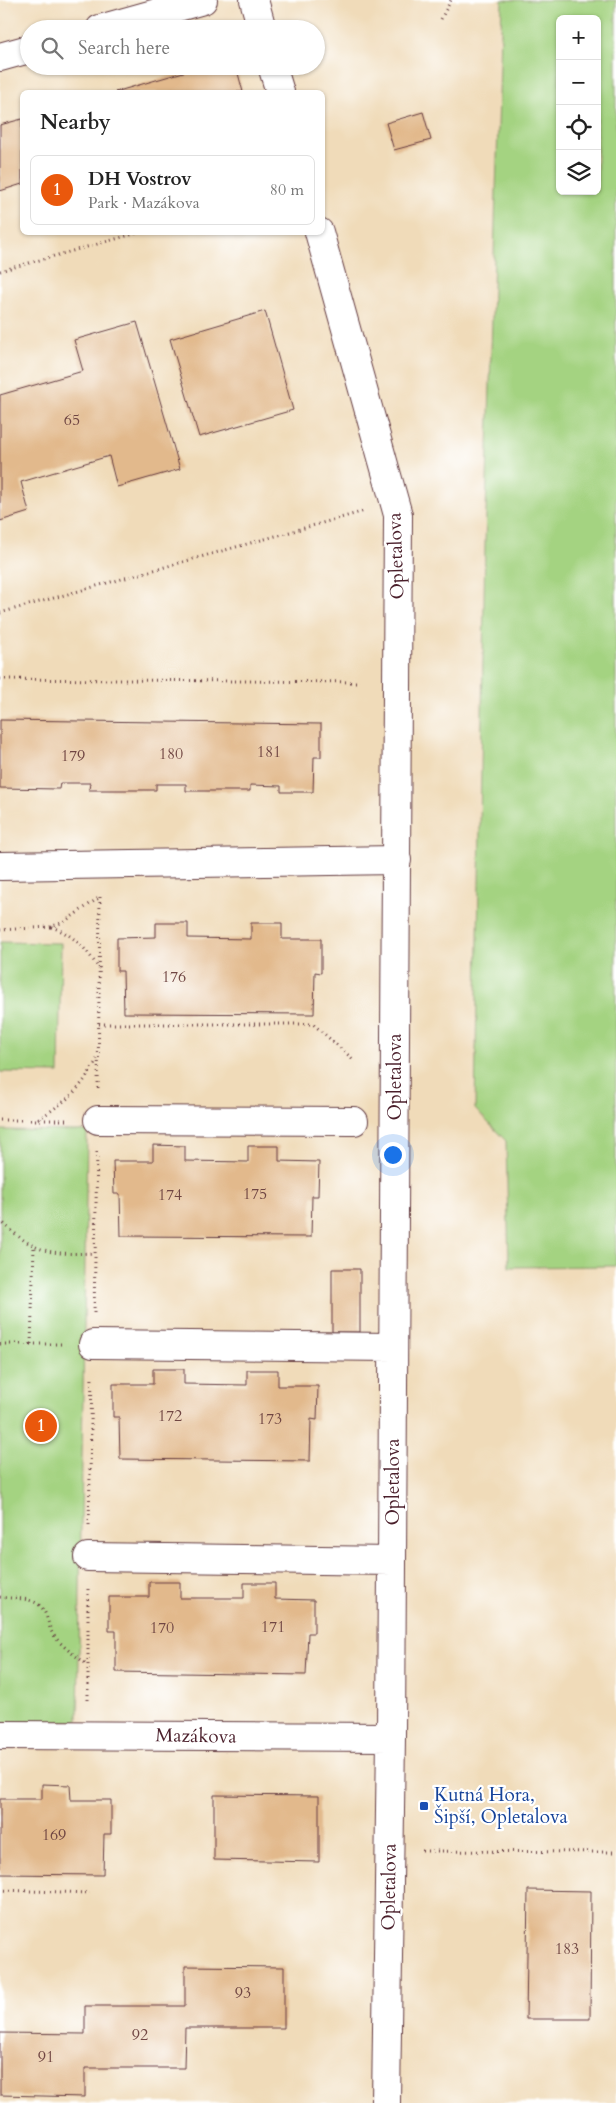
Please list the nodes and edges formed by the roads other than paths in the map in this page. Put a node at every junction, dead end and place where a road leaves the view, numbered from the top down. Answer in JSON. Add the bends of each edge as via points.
{"nodes":[{"id":1,"x":203,"y":0,"type":"edge"},
{"id":2,"x":254,"y":0,"type":"edge"},
{"id":3,"x":132,"y":20,"type":"edge"},
{"id":4,"x":260,"y":20,"type":"edge"},
{"id":5,"x":20,"y":51,"type":"edge"},
{"id":6,"x":0,"y":57,"type":"edge"},
{"id":7,"x":275,"y":75,"type":"edge"},
{"id":8,"x":279,"y":90,"type":"edge"},
{"id":9,"x":320,"y":235,"type":"edge"},
{"id":10,"x":396,"y":860,"type":"junction"},
{"id":11,"x":0,"y":866,"type":"edge"},
{"id":12,"x":98,"y":1120,"type":"road end"},
{"id":13,"x":354,"y":1121,"type":"dead end"},
{"id":14,"x":93,"y":1344,"type":"road end"},
{"id":15,"x":394,"y":1347,"type":"junction"},
{"id":16,"x":88,"y":1557,"type":"road end"},
{"id":17,"x":392,"y":1561,"type":"junction"},
{"id":18,"x":0,"y":1735,"type":"edge"},
{"id":19,"x":391,"y":1737,"type":"junction"},
{"id":20,"x":386,"y":2103,"type":"edge"}],
"edges":[{"from":1,"to":3,"type":"street"},
{"from":2,"to":4,"type":"street"},
{"from":5,"to":6,"type":"street"},
{"from":7,"to":8,"type":"street"},
{"from":9,"to":10,"type":"street","name":"Opletalova","via":[[398,515]]},
{"from":10,"to":11,"type":"street"},
{"from":10,"to":15,"type":"street","name":"Opletalova"},
{"from":12,"to":13,"type":"street"},
{"from":14,"to":15,"type":"street"},
{"from":15,"to":17,"type":"street","name":"Opletalova"},
{"from":16,"to":17,"type":"street"},
{"from":17,"to":19,"type":"street","name":"Opletalova"},
{"from":18,"to":19,"type":"street","name":"Mazákova"},
{"from":19,"to":20,"type":"street","name":"Opletalova"}]}
